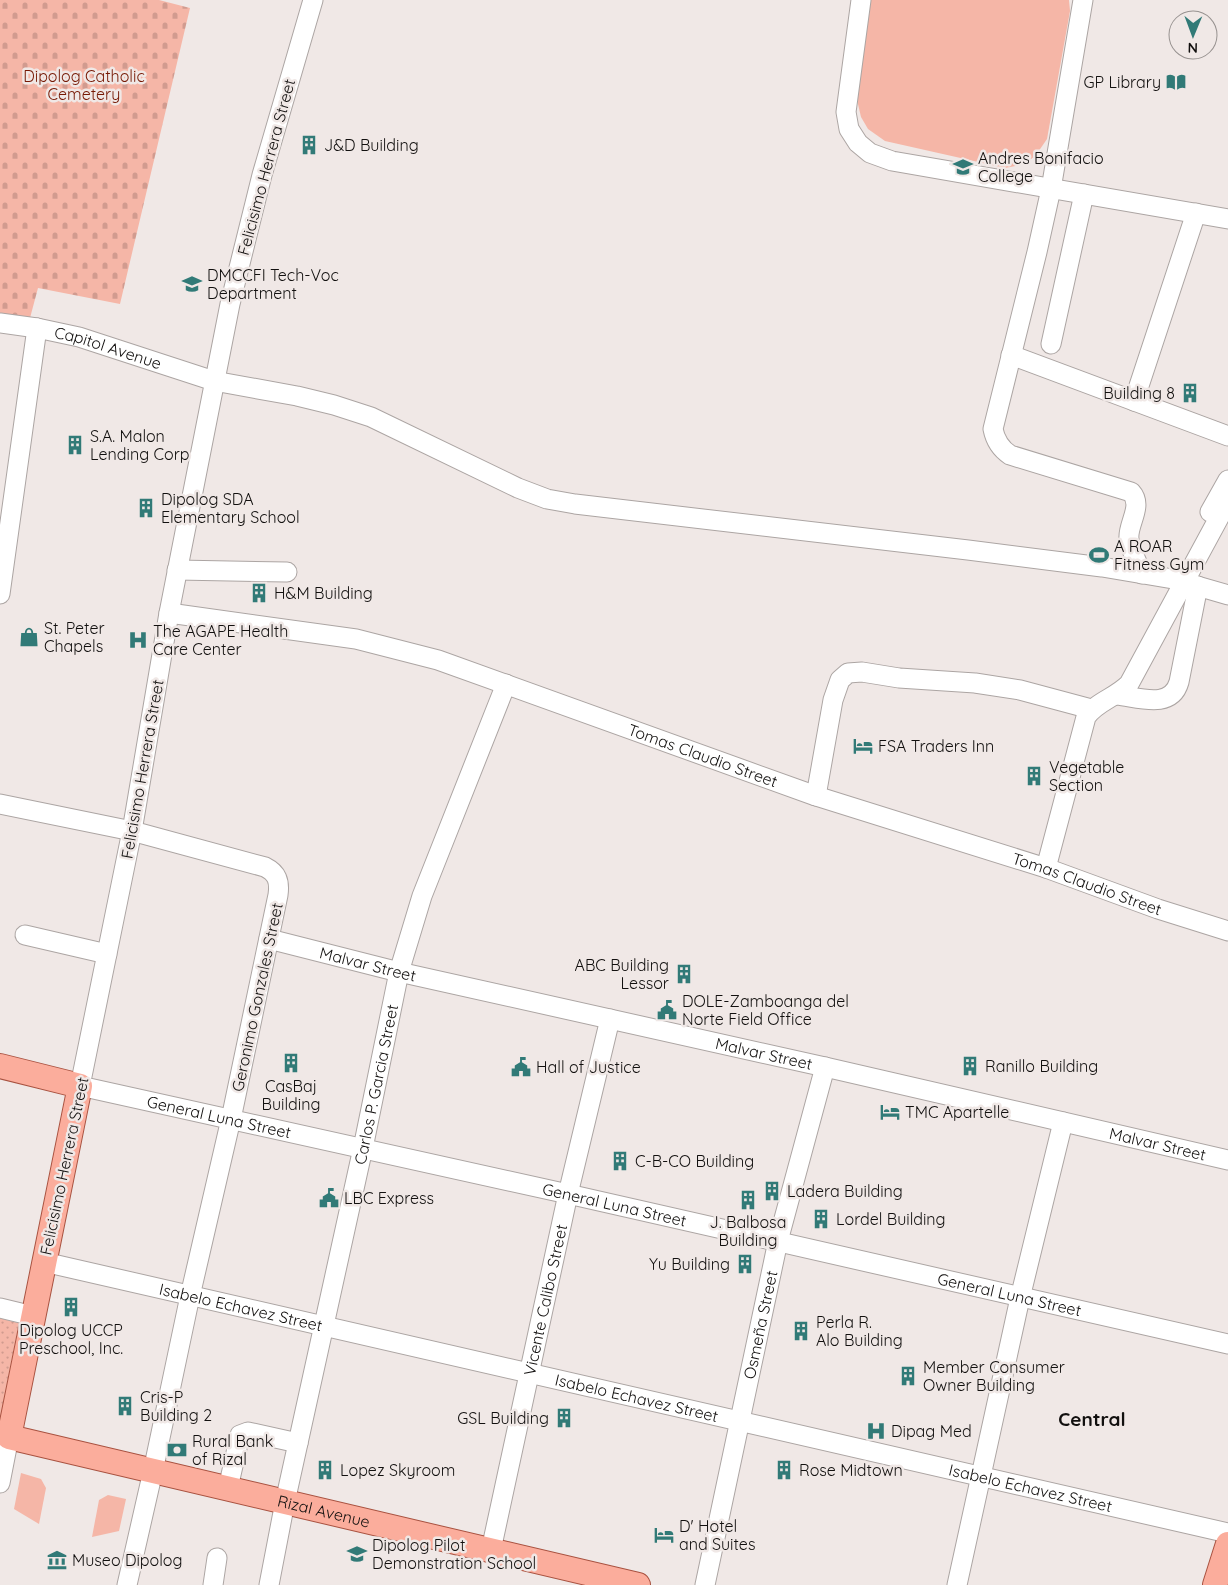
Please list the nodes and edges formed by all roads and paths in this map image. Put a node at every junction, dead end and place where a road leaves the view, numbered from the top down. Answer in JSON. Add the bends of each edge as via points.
{"nodes":[{"id":1,"x":313,"y":0,"type":"edge"},
{"id":2,"x":861,"y":0,"type":"edge"},
{"id":3,"x":1083,"y":0,"type":"edge"},
{"id":4,"x":1051,"y":188,"type":"junction"},
{"id":5,"x":1084,"y":194,"type":"junction"},
{"id":6,"x":1196,"y":214,"type":"junction"},
{"id":7,"x":1228,"y":219,"type":"edge"},
{"id":8,"x":0,"y":323,"type":"edge"},
{"id":9,"x":37,"y":328,"type":"junction"},
{"id":10,"x":1051,"y":344,"type":"dead end"},
{"id":11,"x":1011,"y":355,"type":"junction"},
{"id":12,"x":214,"y":381,"type":"junction"},
{"id":13,"x":1134,"y":401,"type":"junction"},
{"id":14,"x":1228,"y":436,"type":"edge"},
{"id":15,"x":1228,"y":480,"type":"edge"},
{"id":16,"x":1228,"y":501,"type":"edge"},
{"id":17,"x":177,"y":570,"type":"junction"},
{"id":18,"x":287,"y":572,"type":"dead end"},
{"id":19,"x":1142,"y":574,"type":"junction"},
{"id":20,"x":1185,"y":582,"type":"junction"},
{"id":21,"x":1,"y":583,"type":"edge"},
{"id":22,"x":1228,"y":595,"type":"edge"},
{"id":23,"x":169,"y":613,"type":"junction"},
{"id":24,"x":506,"y":684,"type":"junction"},
{"id":25,"x":1119,"y":693,"type":"junction"},
{"id":26,"x":1091,"y":709,"type":"junction"},
{"id":27,"x":816,"y":796,"type":"junction"},
{"id":28,"x":0,"y":804,"type":"edge"},
{"id":29,"x":132,"y":831,"type":"junction"},
{"id":30,"x":1046,"y":868,"type":"junction"},
{"id":31,"x":1228,"y":931,"type":"edge"},
{"id":32,"x":25,"y":935,"type":"dead end"},
{"id":33,"x":269,"y":939,"type":"junction"},
{"id":34,"x":107,"y":954,"type":"junction"},
{"id":35,"x":399,"y":972,"type":"junction"},
{"id":36,"x":610,"y":1019,"type":"junction"},
{"id":37,"x":0,"y":1066,"type":"edge"},
{"id":38,"x":825,"y":1067,"type":"junction"},
{"id":39,"x":80,"y":1086,"type":"junction"},
{"id":40,"x":231,"y":1119,"type":"junction"},
{"id":41,"x":1063,"y":1122,"type":"junction"},
{"id":42,"x":363,"y":1148,"type":"junction"},
{"id":43,"x":1228,"y":1160,"type":"edge"},
{"id":44,"x":568,"y":1194,"type":"junction"},
{"id":45,"x":778,"y":1242,"type":"junction"},
{"id":46,"x":44,"y":1262,"type":"junction"},
{"id":47,"x":190,"y":1296,"type":"junction"},
{"id":48,"x":1020,"y":1298,"type":"junction"},
{"id":49,"x":0,"y":1308,"type":"edge"},
{"id":50,"x":33,"y":1316,"type":"junction"},
{"id":51,"x":325,"y":1326,"type":"junction"},
{"id":52,"x":1228,"y":1344,"type":"edge"},
{"id":53,"x":530,"y":1373,"type":"junction"},
{"id":54,"x":740,"y":1421,"type":"junction"},
{"id":55,"x":9,"y":1437,"type":"junction"},
{"id":56,"x":298,"y":1443,"type":"junction"},
{"id":57,"x":153,"y":1471,"type":"junction"},
{"id":58,"x":981,"y":1476,"type":"junction"},
{"id":59,"x":0,"y":1484,"type":"edge"},
{"id":60,"x":228,"y":1488,"type":"junction"},
{"id":61,"x":285,"y":1502,"type":"junction"},
{"id":62,"x":1228,"y":1532,"type":"edge"},
{"id":63,"x":1228,"y":1544,"type":"edge"},
{"id":64,"x":491,"y":1550,"type":"junction"},
{"id":65,"x":216,"y":1558,"type":"dead end"},
{"id":66,"x":127,"y":1585,"type":"edge"},
{"id":67,"x":212,"y":1585,"type":"edge"},
{"id":68,"x":269,"y":1585,"type":"edge"},
{"id":69,"x":638,"y":1585,"type":"edge"},
{"id":70,"x":705,"y":1585,"type":"edge"},
{"id":71,"x":957,"y":1585,"type":"edge"},
{"id":72,"x":1215,"y":1585,"type":"edge"}],
"edges":[{"from":1,"to":12,"type":"street","name":"Felicisimo Herrera Street","via":[[245,240]]},
{"from":2,"to":4,"type":"street","via":[[846,112],[849,129],[858,143],[870,153],[892,161]]},
{"from":3,"to":4,"type":"street"},
{"from":4,"to":5,"type":"street"},
{"from":4,"to":11,"type":"street"},
{"from":5,"to":6,"type":"street"},
{"from":5,"to":10,"type":"street"},
{"from":6,"to":7,"type":"street"},
{"from":6,"to":13,"type":"street"},
{"from":8,"to":9,"type":"street","name":"Capitol Avenue"},
{"from":9,"to":12,"type":"street","name":"Capitol Avenue","via":[[79,337]]},
{"from":9,"to":21,"type":"street"},
{"from":11,"to":13,"type":"street"},
{"from":11,"to":19,"type":"street","via":[[993,429],[996,439],[1010,455],[1133,495],[1136,508],[1129,539]]},
{"from":12,"to":17,"type":"street","name":"Felicisimo Herrera Street"},
{"from":12,"to":19,"type":"street","name":"Capitol Avenue","via":[[297,396],[371,417],[547,499]]},
{"from":13,"to":14,"type":"street"},
{"from":15,"to":20,"type":"street"},
{"from":16,"to":20,"type":"street"},
{"from":17,"to":18,"type":"street"},
{"from":17,"to":23,"type":"street","name":"Felicisimo Herrera Street"},
{"from":19,"to":20,"type":"street","name":"Capitol Avenue"},
{"from":20,"to":22,"type":"street","name":"Capitol Avenue"},
{"from":20,"to":25,"type":"street","via":[[1122,681]]},
{"from":20,"to":25,"type":"street","via":[[1179,682],[1174,692],[1161,700]]},
{"from":23,"to":24,"type":"street","name":"Tomas Claudio Street","via":[[365,641],[438,660]]},
{"from":23,"to":29,"type":"street","name":"Felicisimo Herrera Street"},
{"from":24,"to":27,"type":"street","name":"Tomas Claudio Street"},
{"from":24,"to":35,"type":"street","name":"Carlos P. Garcia Street","via":[[422,896]]},
{"from":25,"to":26,"type":"street"},
{"from":26,"to":27,"type":"street","via":[[1020,690],[975,683],[848,673],[840,680],[833,700]]},
{"from":26,"to":30,"type":"street","via":[[1083,726]]},
{"from":27,"to":30,"type":"street","name":"Tomas Claudio Street"},
{"from":28,"to":29,"type":"street"},
{"from":29,"to":33,"type":"street","name":"Geronimo Gonzales Street","via":[[272,870],[279,886]]},
{"from":29,"to":34,"type":"street","name":"Felicisimo Herrera Street"},
{"from":30,"to":31,"type":"street","name":"Tomas Claudio Street"},
{"from":32,"to":34,"type":"street"},
{"from":33,"to":35,"type":"street","name":"Malvar Street"},
{"from":33,"to":40,"type":"street","name":"Geronimo Gonzales Street"},
{"from":34,"to":39,"type":"street","name":"Felicisimo Herrera Street"},
{"from":35,"to":36,"type":"street","name":"Malvar Street"},
{"from":35,"to":42,"type":"street","name":"Carlos P. Garcia Street"},
{"from":36,"to":38,"type":"street","name":"Malvar Street"},
{"from":36,"to":44,"type":"street","name":"Vicente Calibo Street"},
{"from":37,"to":39,"type":"main road","name":"General Luna Street"},
{"from":38,"to":41,"type":"street","name":"Malvar Street"},
{"from":38,"to":45,"type":"street","name":"Osmeña Street"},
{"from":39,"to":40,"type":"street","name":"General Luna Street"},
{"from":39,"to":46,"type":"main road","name":"Felicisimo Herrera Street"},
{"from":40,"to":42,"type":"street","name":"General Luna Street"},
{"from":40,"to":47,"type":"street","name":"Geronimo Gonzales Street"},
{"from":41,"to":43,"type":"street","name":"Malvar Street"},
{"from":41,"to":48,"type":"street"},
{"from":42,"to":44,"type":"street","name":"General Luna Street"},
{"from":42,"to":51,"type":"street","name":"Carlos P. Garcia Street"},
{"from":44,"to":45,"type":"street","name":"General Luna Street"},
{"from":44,"to":53,"type":"street","name":"Vicente Calibo Street"},
{"from":45,"to":48,"type":"street","name":"General Luna Street"},
{"from":45,"to":54,"type":"street","name":"Osmeña Street"},
{"from":46,"to":47,"type":"street","name":"Isabelo Echavez Street"},
{"from":46,"to":50,"type":"main road","name":"Felicisimo Herrera Street"},
{"from":47,"to":51,"type":"street","name":"Isabelo Echavez Street"},
{"from":47,"to":57,"type":"street","name":"Geronimo Gonzales Street"},
{"from":48,"to":52,"type":"street","name":"General Luna Street"},
{"from":48,"to":58,"type":"street"},
{"from":49,"to":50,"type":"street"},
{"from":50,"to":55,"type":"main road","name":"Felicisimo Herrera Street"},
{"from":51,"to":53,"type":"street","name":"Isabelo Echavez Street"},
{"from":51,"to":56,"type":"street","name":"Carlos P. Garcia Street"},
{"from":53,"to":54,"type":"street","name":"Isabelo Echavez Street"},
{"from":53,"to":64,"type":"street","name":"Vicente Calibo Street"},
{"from":54,"to":58,"type":"street","name":"Isabelo Echavez Street"},
{"from":54,"to":70,"type":"street","name":"Osmeña Street"},
{"from":55,"to":57,"type":"main road","name":"Rizal Avenue"},
{"from":55,"to":59,"type":"street","name":"Felicisimo Herrera Street"},
{"from":56,"to":60,"type":"street","via":[[248,1432],[240,1434]]},
{"from":56,"to":61,"type":"street","name":"Carlos P. Garcia Street"},
{"from":57,"to":60,"type":"main road","name":"Rizal Avenue"},
{"from":57,"to":66,"type":"street","name":"Geronimo Gonzales Street"},
{"from":58,"to":62,"type":"street","name":"Isabelo Echavez Street"},
{"from":58,"to":71,"type":"street"},
{"from":60,"to":61,"type":"main road","name":"Rizal Avenue"},
{"from":61,"to":64,"type":"main road","name":"Rizal Avenue"},
{"from":61,"to":68,"type":"street","name":"Carlos P. Garcia Street"},
{"from":63,"to":72,"type":"main road"},
{"from":64,"to":69,"type":"main road","name":"Rizal Avenue"},
{"from":65,"to":67,"type":"street"}]}
